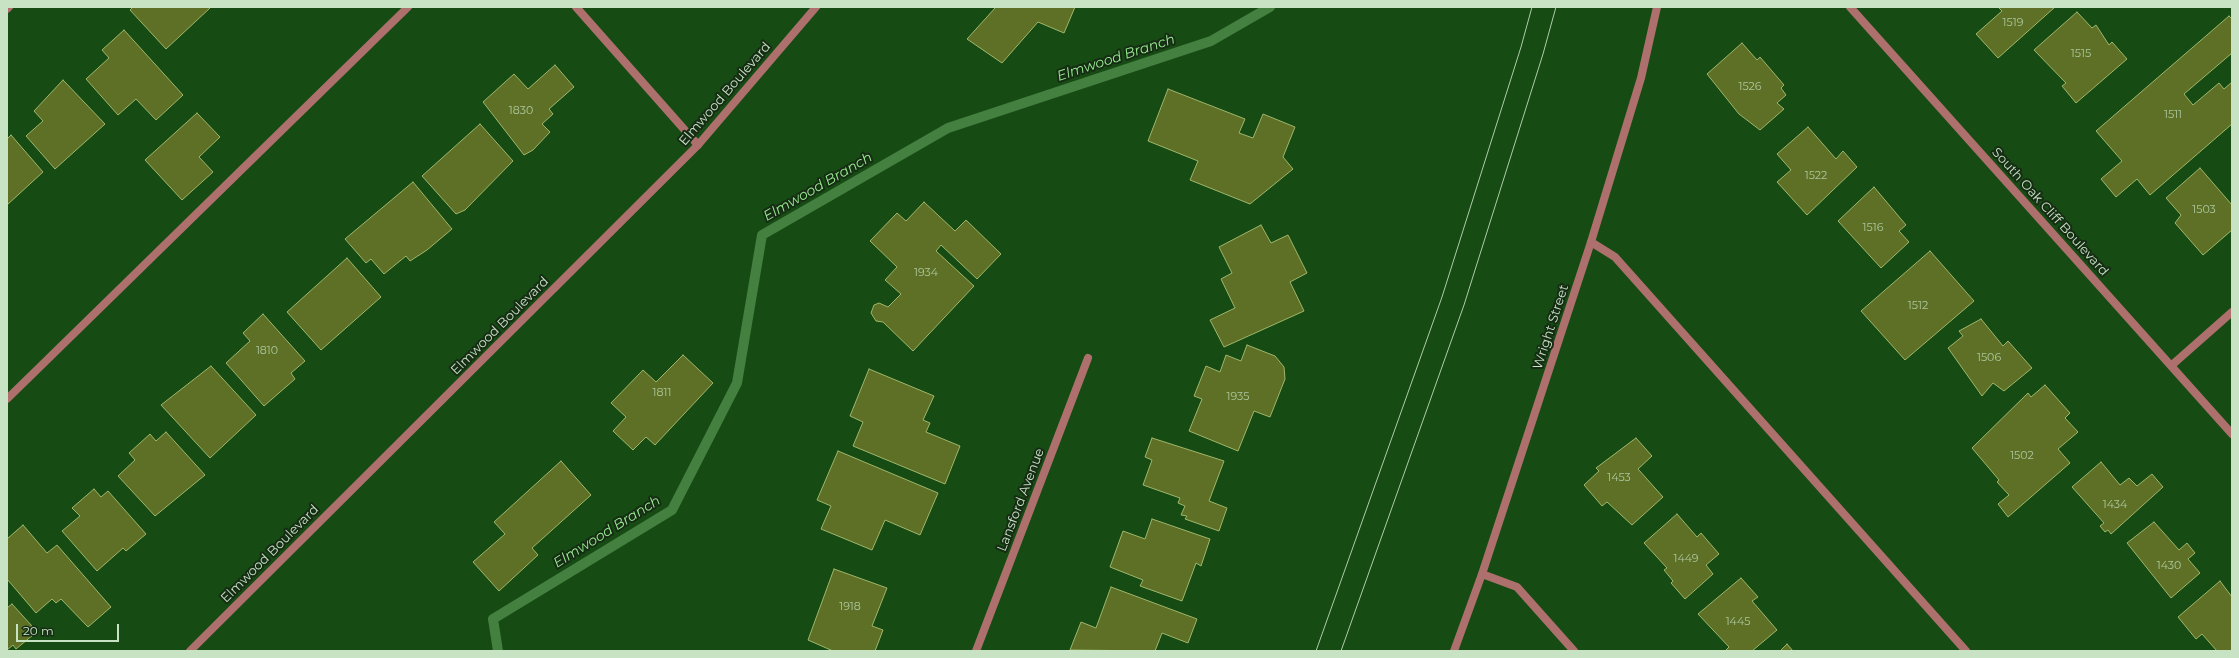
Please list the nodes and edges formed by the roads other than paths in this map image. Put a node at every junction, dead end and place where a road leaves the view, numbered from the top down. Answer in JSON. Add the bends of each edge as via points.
{"nodes":[{"id":1,"x":408,"y":7,"type":"edge"},
{"id":2,"x":576,"y":7,"type":"edge"},
{"id":3,"x":816,"y":7,"type":"edge"},
{"id":4,"x":1657,"y":7,"type":"edge"},
{"id":5,"x":1850,"y":7,"type":"edge"},
{"id":6,"x":698,"y":145,"type":"junction"},
{"id":7,"x":1592,"y":242,"type":"junction"},
{"id":8,"x":2232,"y":312,"type":"edge"},
{"id":9,"x":1088,"y":358,"type":"dead end"},
{"id":10,"x":2172,"y":365,"type":"junction"},
{"id":11,"x":7,"y":399,"type":"edge"},
{"id":12,"x":2232,"y":434,"type":"edge"},
{"id":13,"x":1482,"y":574,"type":"junction"},
{"id":14,"x":190,"y":651,"type":"edge"},
{"id":15,"x":976,"y":651,"type":"edge"},
{"id":16,"x":1454,"y":651,"type":"edge"},
{"id":17,"x":1574,"y":651,"type":"edge"},
{"id":18,"x":1966,"y":651,"type":"edge"}],
"edges":[{"from":1,"to":11,"type":"street"},
{"from":2,"to":6,"type":"street"},
{"from":3,"to":6,"type":"street","name":"Elmwood Boulevard"},
{"from":4,"to":7,"type":"street","name":"Wright Street","via":[[1640,78]]},
{"from":5,"to":10,"type":"street","name":"South Oak Cliff Boulevard"},
{"from":6,"to":14,"type":"street","name":"Elmwood Boulevard"},
{"from":7,"to":13,"type":"street","name":"Wright Street"},
{"from":7,"to":18,"type":"street","via":[[1615,257]]},
{"from":8,"to":10,"type":"street"},
{"from":9,"to":15,"type":"street","name":"Lansford Avenue"},
{"from":10,"to":12,"type":"street","name":"South Oak Cliff Boulevard"},
{"from":13,"to":16,"type":"street","name":"Wright Street"},
{"from":13,"to":17,"type":"street","via":[[1517,587]]}]}
